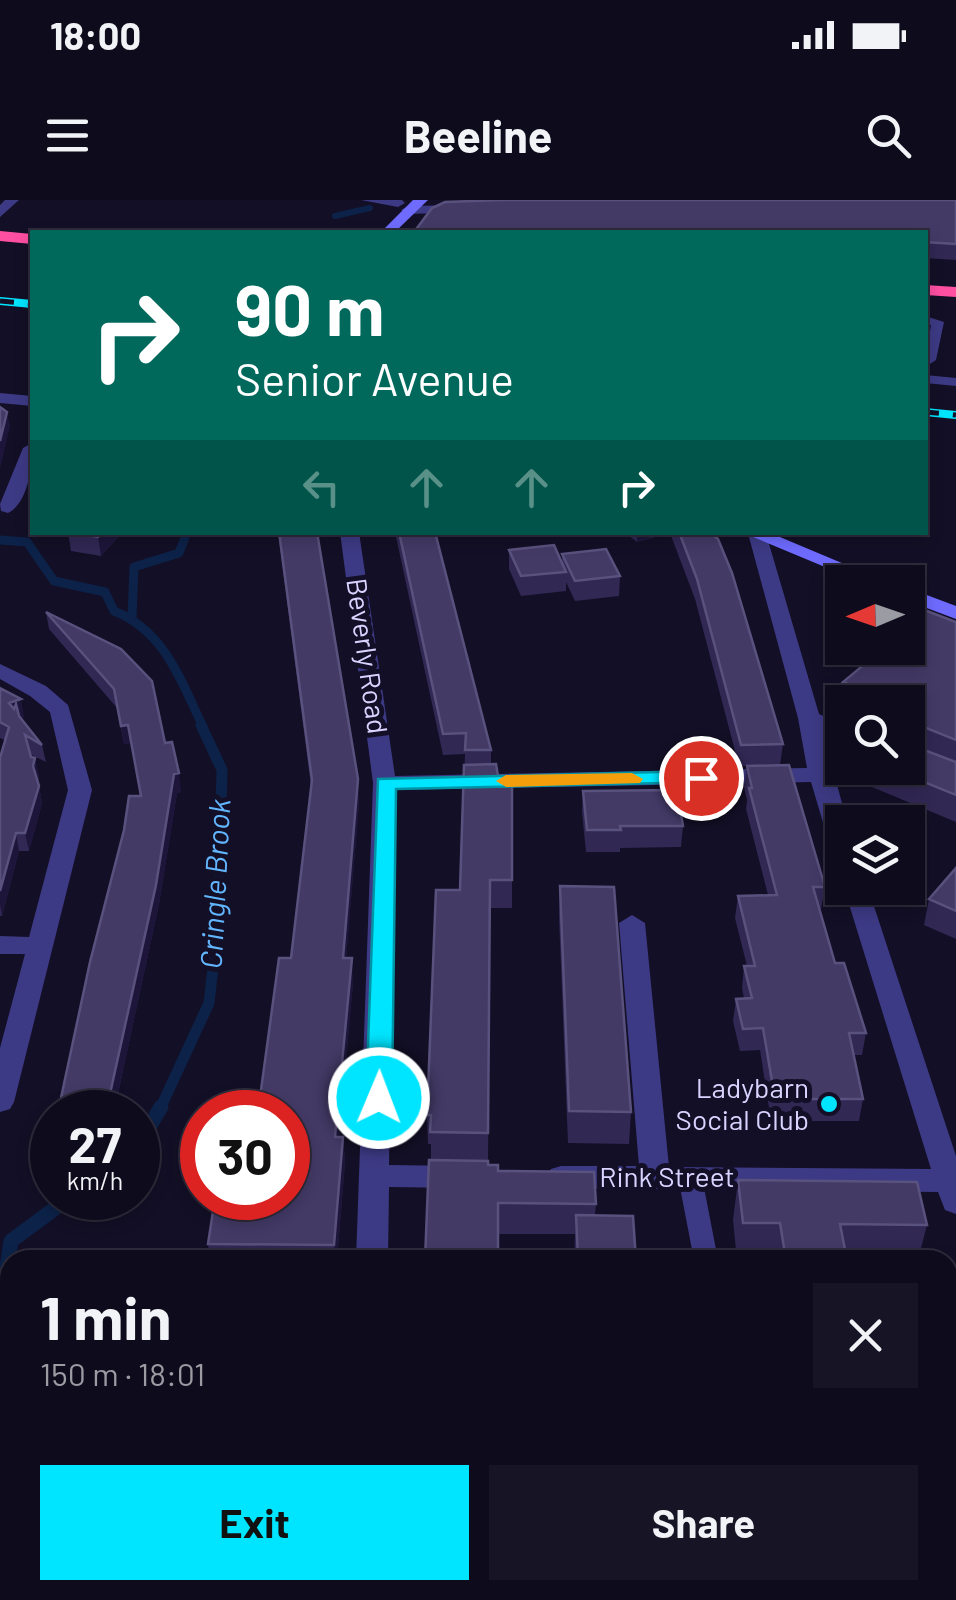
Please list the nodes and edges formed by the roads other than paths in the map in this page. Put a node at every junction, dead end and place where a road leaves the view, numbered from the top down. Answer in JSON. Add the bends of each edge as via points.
{"nodes":[{"id":1,"x":12,"y":200,"type":"edge"},
{"id":2,"x":368,"y":200,"type":"edge"},
{"id":3,"x":414,"y":205,"type":"edge"},
{"id":4,"x":474,"y":209,"type":"edge"},
{"id":5,"x":0,"y":213,"type":"edge"},
{"id":6,"x":390,"y":230,"type":"edge"},
{"id":7,"x":403,"y":230,"type":"edge"},
{"id":8,"x":0,"y":236,"type":"edge"},
{"id":9,"x":30,"y":240,"type":"edge"},
{"id":10,"x":0,"y":250,"type":"edge"},
{"id":11,"x":30,"y":254,"type":"edge"},
{"id":12,"x":928,"y":275,"type":"edge"},
{"id":13,"x":956,"y":277,"type":"edge"},
{"id":14,"x":928,"y":290,"type":"edge"},
{"id":15,"x":956,"y":292,"type":"edge"},
{"id":16,"x":928,"y":320,"type":"edge"},
{"id":17,"x":928,"y":360,"type":"edge"},
{"id":18,"x":928,"y":379,"type":"edge"},
{"id":19,"x":956,"y":382,"type":"edge"},
{"id":20,"x":0,"y":398,"type":"edge"},
{"id":21,"x":30,"y":401,"type":"edge"},
{"id":22,"x":30,"y":453,"type":"edge"},
{"id":23,"x":8,"y":507,"type":"dead end"},
{"id":24,"x":349,"y":535,"type":"edge"},
{"id":25,"x":754,"y":535,"type":"edge"},
{"id":26,"x":833,"y":565,"type":"edge"},
{"id":27,"x":925,"y":601,"type":"edge"},
{"id":28,"x":956,"y":613,"type":"edge"},
{"id":29,"x":0,"y":670,"type":"edge"},
{"id":30,"x":809,"y":718,"type":"junction"},
{"id":31,"x":825,"y":725,"type":"edge"},
{"id":32,"x":820,"y":775,"type":"junction"},
{"id":33,"x":385,"y":783,"type":"junction"},
{"id":34,"x":829,"y":805,"type":"edge"},
{"id":35,"x":862,"y":905,"type":"edge"},
{"id":36,"x":632,"y":923,"type":"dead end"},
{"id":37,"x":0,"y":945,"type":"edge"},
{"id":38,"x":41,"y":946,"type":"junction"},
{"id":39,"x":0,"y":1102,"type":"edge"},
{"id":40,"x":377,"y":1176,"type":"junction"},
{"id":41,"x":496,"y":1177,"type":"edge"},
{"id":42,"x":536,"y":1177,"type":"edge"},
{"id":43,"x":655,"y":1177,"type":"junction"},
{"id":44,"x":690,"y":1177,"type":"junction"},
{"id":45,"x":954,"y":1187,"type":"edge"},
{"id":46,"x":373,"y":1250,"type":"edge"},
{"id":47,"x":704,"y":1250,"type":"edge"}],
"edges":[{"from":1,"to":5,"type":"street"},
{"from":2,"to":3,"type":"street"},
{"from":3,"to":4,"type":"street"},
{"from":3,"to":6,"type":"street"},
{"from":3,"to":7,"type":"street"},
{"from":8,"to":9,"type":"highway"},
{"from":10,"to":11,"type":"highway"},
{"from":12,"to":13,"type":"highway"},
{"from":14,"to":15,"type":"highway"},
{"from":16,"to":17,"type":"lane","via":[[938,322]]},
{"from":18,"to":19,"type":"lane"},
{"from":20,"to":21,"type":"street"},
{"from":22,"to":23,"type":"street"},
{"from":24,"to":33,"type":"street","name":"Beverly Road"},
{"from":25,"to":26,"type":"street"},
{"from":25,"to":30,"type":"street"},
{"from":27,"to":28,"type":"street"},
{"from":29,"to":38,"type":"street","via":[[60,710],[80,790]]},
{"from":30,"to":31,"type":"street"},
{"from":30,"to":32,"type":"street"},
{"from":32,"to":33,"type":"street"},
{"from":32,"to":34,"type":"street"},
{"from":33,"to":40,"type":"street","name":"Beverly Road"},
{"from":35,"to":45,"type":"street"},
{"from":36,"to":43,"type":"street"},
{"from":37,"to":38,"type":"street"},
{"from":38,"to":39,"type":"street"},
{"from":40,"to":41,"type":"street"},
{"from":40,"to":46,"type":"street","name":"Beverly Road"},
{"from":42,"to":43,"type":"street","name":"Rink Street"},
{"from":43,"to":44,"type":"street","name":"Rink Street"},
{"from":44,"to":45,"type":"street","name":"Rink Street"},
{"from":44,"to":47,"type":"lane"}]}
